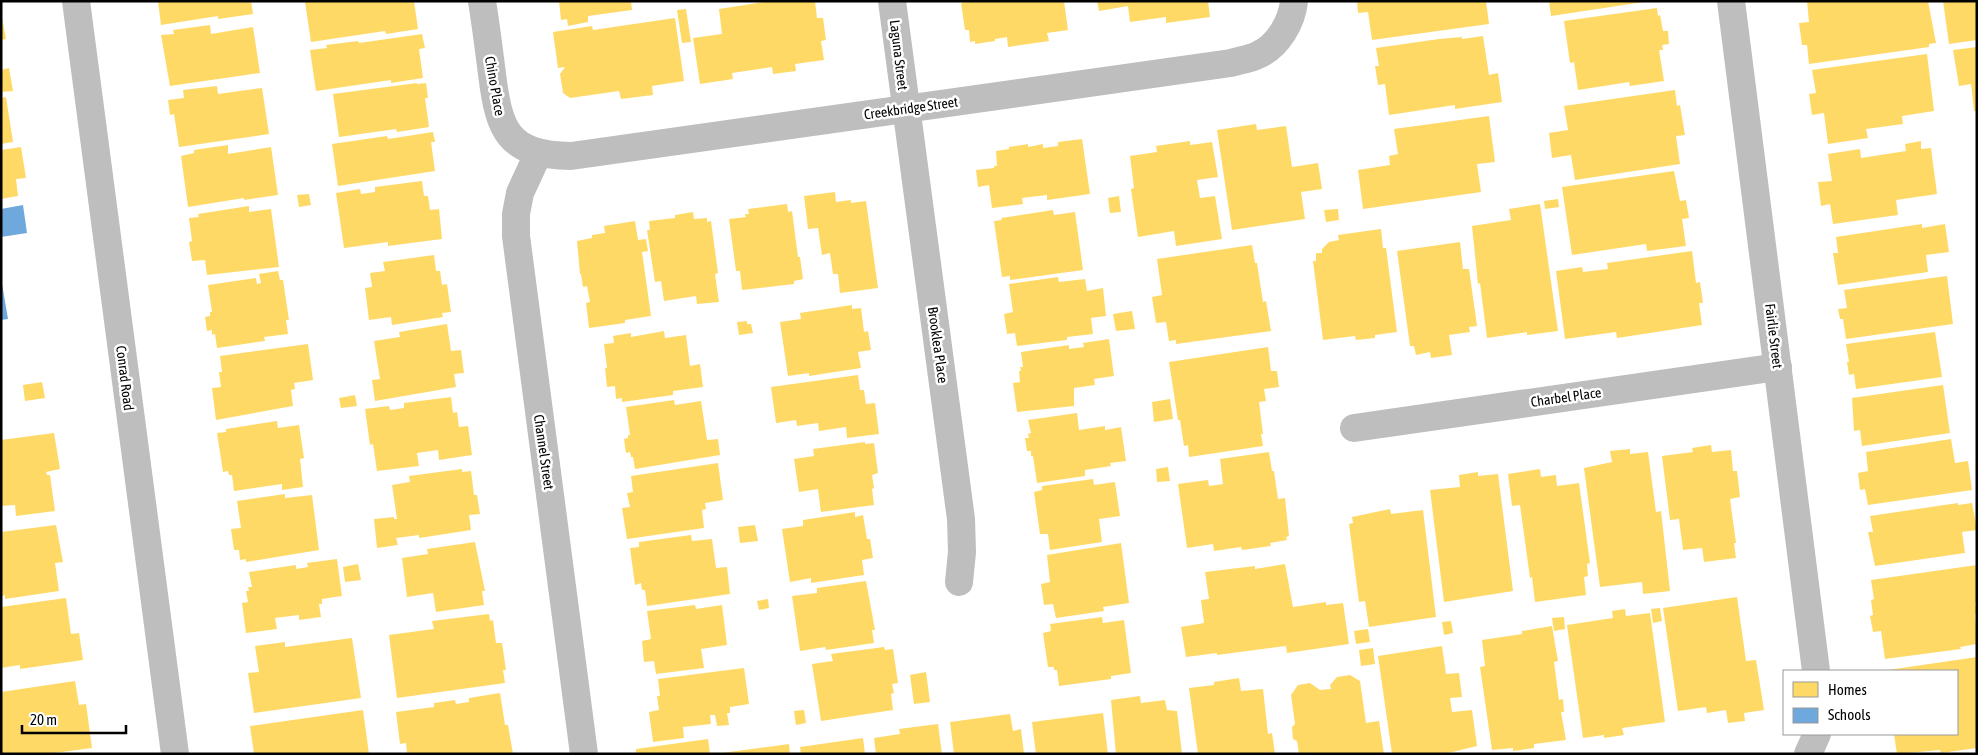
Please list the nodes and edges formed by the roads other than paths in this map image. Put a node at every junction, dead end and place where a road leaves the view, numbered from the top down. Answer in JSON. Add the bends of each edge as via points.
{"nodes":[{"id":1,"x":76,"y":1,"type":"edge"},
{"id":2,"x":482,"y":1,"type":"edge"},
{"id":3,"x":892,"y":1,"type":"edge"},
{"id":4,"x":1294,"y":1,"type":"edge"},
{"id":5,"x":1731,"y":1,"type":"edge"},
{"id":6,"x":906,"y":109,"type":"junction"},
{"id":7,"x":538,"y":154,"type":"junction"},
{"id":8,"x":1778,"y":367,"type":"junction"},
{"id":9,"x":1354,"y":428,"type":"dead end"},
{"id":10,"x":959,"y":582,"type":"dead end"},
{"id":11,"x":1816,"y":670,"type":"edge"},
{"id":12,"x":1817,"y":735,"type":"edge"},
{"id":13,"x":174,"y":754,"type":"edge"},
{"id":14,"x":584,"y":754,"type":"edge"},
{"id":15,"x":1808,"y":754,"type":"edge"}],
"edges":[{"from":1,"to":13,"type":"street","name":"Conrad Road"},
{"from":2,"to":7,"type":"street","name":"Chino Place","via":[[498,114],[509,135]]},
{"from":3,"to":6,"type":"street","name":"Laguna Street"},
{"from":4,"to":6,"type":"street","name":"Creekbridge Street","via":[[1293,13],[1279,39],[1259,55],[1231,63]]},
{"from":5,"to":8,"type":"street","name":"Fairlie Street"},
{"from":6,"to":7,"type":"street","name":"Creekbridge Street","via":[[571,156]]},
{"from":6,"to":10,"type":"street","name":"Brooklea Place","via":[[961,519]]},
{"from":7,"to":14,"type":"street","name":"Channel Street","via":[[520,193],[516,236]]},
{"from":8,"to":9,"type":"street","name":"Charbel Place"},
{"from":8,"to":11,"type":"street","name":"Fairlie Street"},
{"from":12,"to":15,"type":"street"}]}
